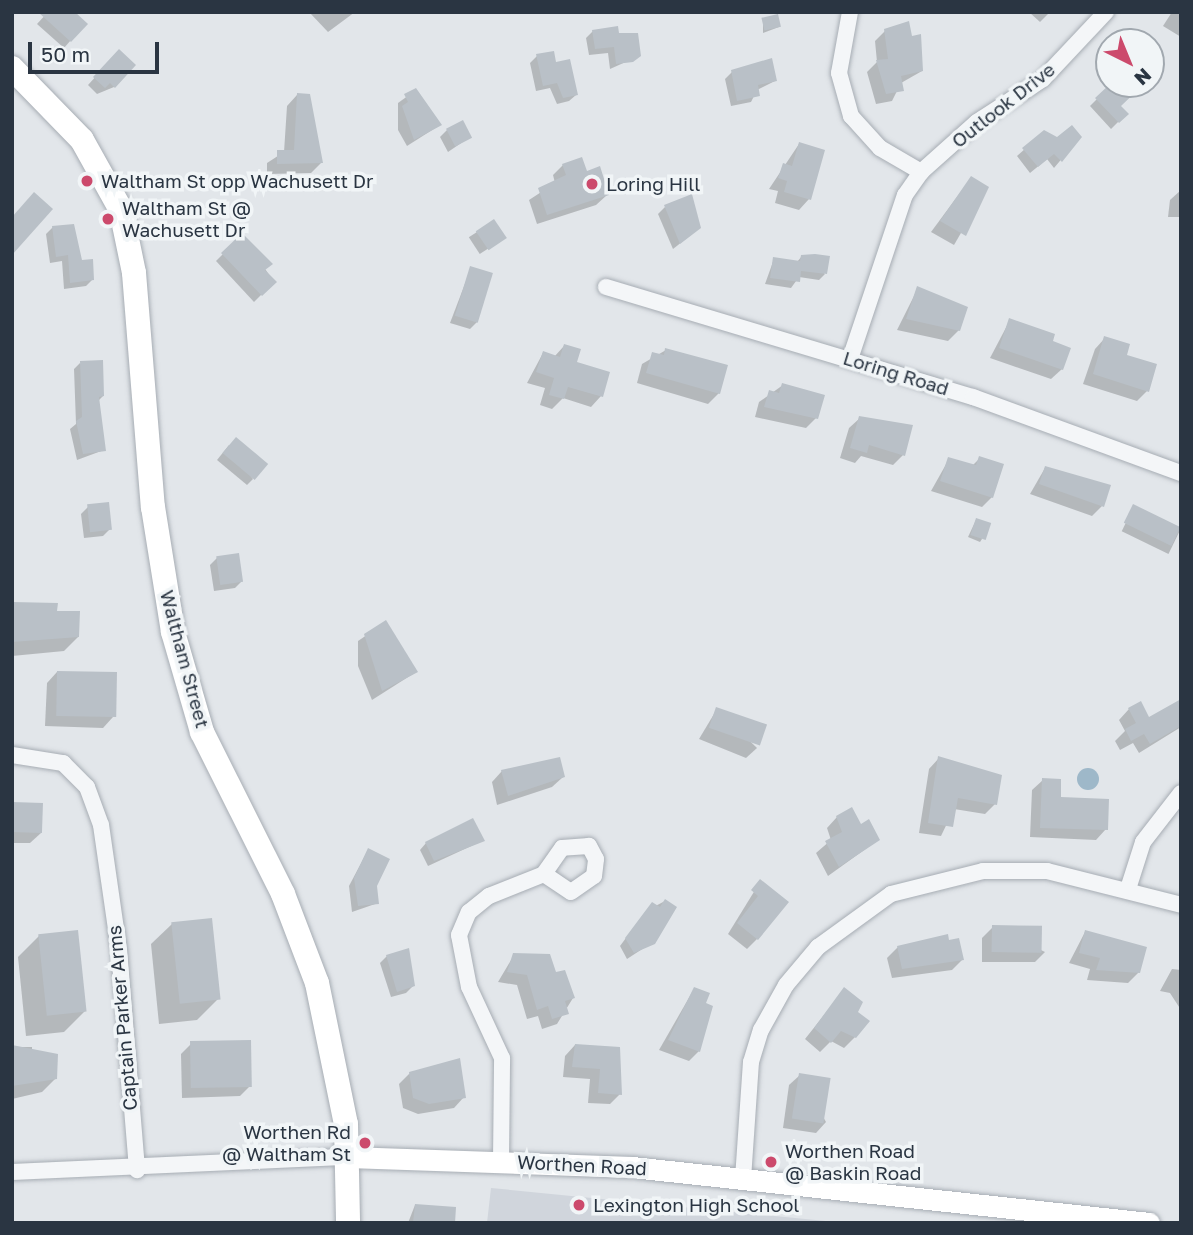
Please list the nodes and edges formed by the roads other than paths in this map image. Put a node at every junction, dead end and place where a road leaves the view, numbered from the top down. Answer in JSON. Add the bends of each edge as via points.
{"nodes":[{"id":1,"x":850,"y":12,"type":"edge"},
{"id":2,"x":1106,"y":12,"type":"edge"},
{"id":3,"x":12,"y":68,"type":"edge"},
{"id":4,"x":921,"y":172,"type":"junction"},
{"id":5,"x":606,"y":287,"type":"dead end"},
{"id":6,"x":850,"y":359,"type":"junction"},
{"id":7,"x":1181,"y":473,"type":"edge"},
{"id":8,"x":12,"y":755,"type":"edge"},
{"id":9,"x":1181,"y":793,"type":"edge"},
{"id":10,"x":544,"y":874,"type":"dead end"},
{"id":11,"x":1128,"y":889,"type":"junction"},
{"id":12,"x":1181,"y":905,"type":"edge"},
{"id":13,"x":348,"y":1157,"type":"junction"},
{"id":14,"x":501,"y":1161,"type":"junction"},
{"id":15,"x":137,"y":1170,"type":"junction"},
{"id":16,"x":12,"y":1171,"type":"edge"},
{"id":17,"x":743,"y":1179,"type":"junction"},
{"id":18,"x":348,"y":1223,"type":"edge"},
{"id":19,"x":1149,"y":1223,"type":"edge"}],
"edges":[{"from":1,"to":4,"type":"street","via":[[839,73],[851,116],[880,148]]},
{"from":2,"to":4,"type":"street","name":"Outlook Drive","via":[[1043,79],[977,122]]},
{"from":3,"to":13,"type":"main road","name":"Waltham Street","via":[[82,140],[121,210],[134,273],[153,507],[173,632],[202,732],[283,894],[317,983],[332,1041]]},
{"from":4,"to":6,"type":"street","name":"Outlook Drive","via":[[905,195]]},
{"from":5,"to":6,"type":"street","name":"Loring Road"},
{"from":6,"to":7,"type":"street","name":"Loring Road"},
{"from":8,"to":15,"type":"street","name":"Captain Parker Arms","via":[[63,763],[87,787],[101,824],[119,950]]},
{"from":9,"to":11,"type":"street","via":[[1143,842]]},
{"from":10,"to":14,"type":"street","via":[[489,896],[469,912],[459,935],[469,986],[502,1058]]},
{"from":11,"to":12,"type":"street"},
{"from":11,"to":17,"type":"street","via":[[1048,871],[983,871],[891,894],[847,921],[792,977],[761,1030],[751,1062]]},
{"from":13,"to":14,"type":"main road","name":"Worthen Road"},
{"from":13,"to":15,"type":"street","name":"Worthen Road"},
{"from":13,"to":18,"type":"main road","name":"Waltham Street"},
{"from":14,"to":17,"type":"main road","name":"Worthen Road"},
{"from":15,"to":16,"type":"street","name":"Worthen Road"},
{"from":17,"to":19,"type":"main road","name":"Worthen Road"}]}
